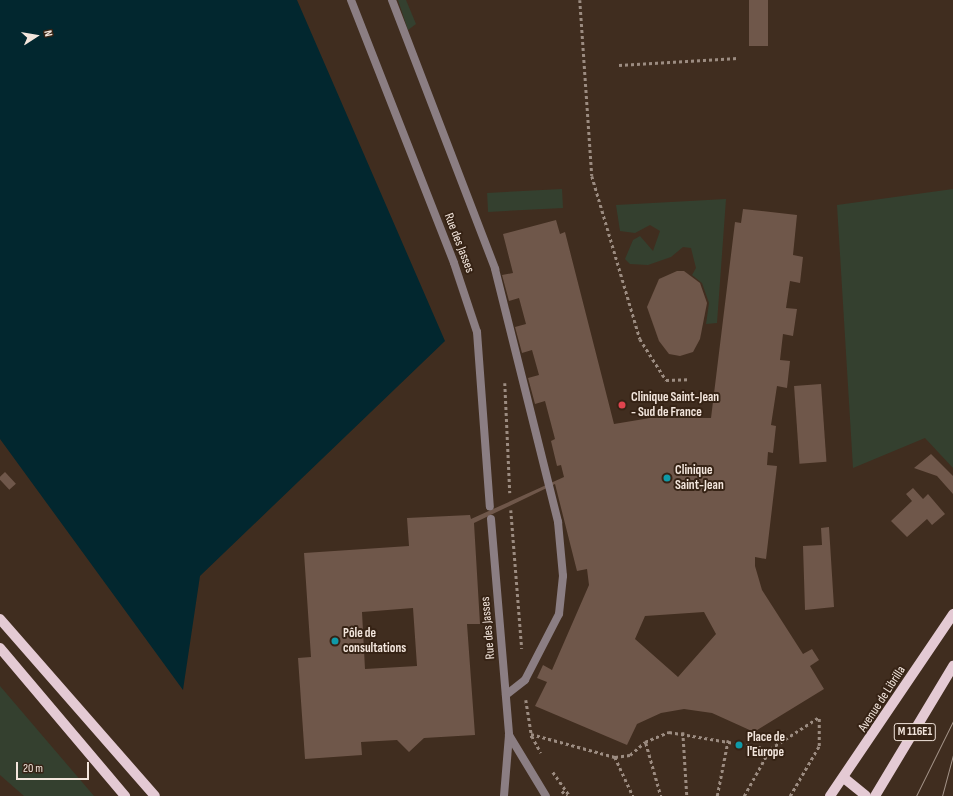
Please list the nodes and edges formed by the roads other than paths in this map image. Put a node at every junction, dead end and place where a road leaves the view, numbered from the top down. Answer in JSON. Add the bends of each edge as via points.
{"nodes":[{"id":1,"x":351,"y":0,"type":"edge"},
{"id":2,"x":392,"y":0,"type":"edge"},
{"id":3,"x":490,"y":507,"type":"dead end"},
{"id":4,"x":491,"y":519,"type":"dead end"},
{"id":5,"x":953,"y":614,"type":"edge"},
{"id":6,"x":0,"y":619,"type":"edge"},
{"id":7,"x":0,"y":648,"type":"edge"},
{"id":8,"x":953,"y":666,"type":"edge"},
{"id":9,"x":506,"y":695,"type":"junction"},
{"id":10,"x":509,"y":735,"type":"junction"},
{"id":11,"x":844,"y":778,"type":"junction"},
{"id":12,"x":126,"y":796,"type":"edge"},
{"id":13,"x":155,"y":796,"type":"edge"},
{"id":14,"x":504,"y":796,"type":"edge"},
{"id":15,"x":546,"y":796,"type":"edge"},
{"id":16,"x":830,"y":796,"type":"edge"},
{"id":17,"x":866,"y":796,"type":"edge"},
{"id":18,"x":875,"y":796,"type":"edge"}],
"edges":[{"from":1,"to":3,"type":"street","name":"Rue des Jasses","via":[[454,263],[477,332]]},
{"from":2,"to":9,"type":"street","via":[[495,269],[558,522],[563,576],[558,614],[525,680]]},
{"from":4,"to":9,"type":"street","name":"Rue des Jasses"},
{"from":5,"to":11,"type":"main road","name":"Avenue de Librilla","number":"M 116E1"},
{"from":6,"to":13,"type":"main road"},
{"from":7,"to":12,"type":"main road"},
{"from":8,"to":18,"type":"main road","number":"M 116E1"},
{"from":9,"to":10,"type":"street","name":"Rue des Jasses"},
{"from":10,"to":14,"type":"street","name":"Rue des Jasses"},
{"from":10,"to":15,"type":"street","name":"Rue des Jasses"},
{"from":11,"to":16,"type":"main road","name":"Avenue de Librilla","number":"M 116E1"},
{"from":11,"to":17,"type":"main road"}]}
